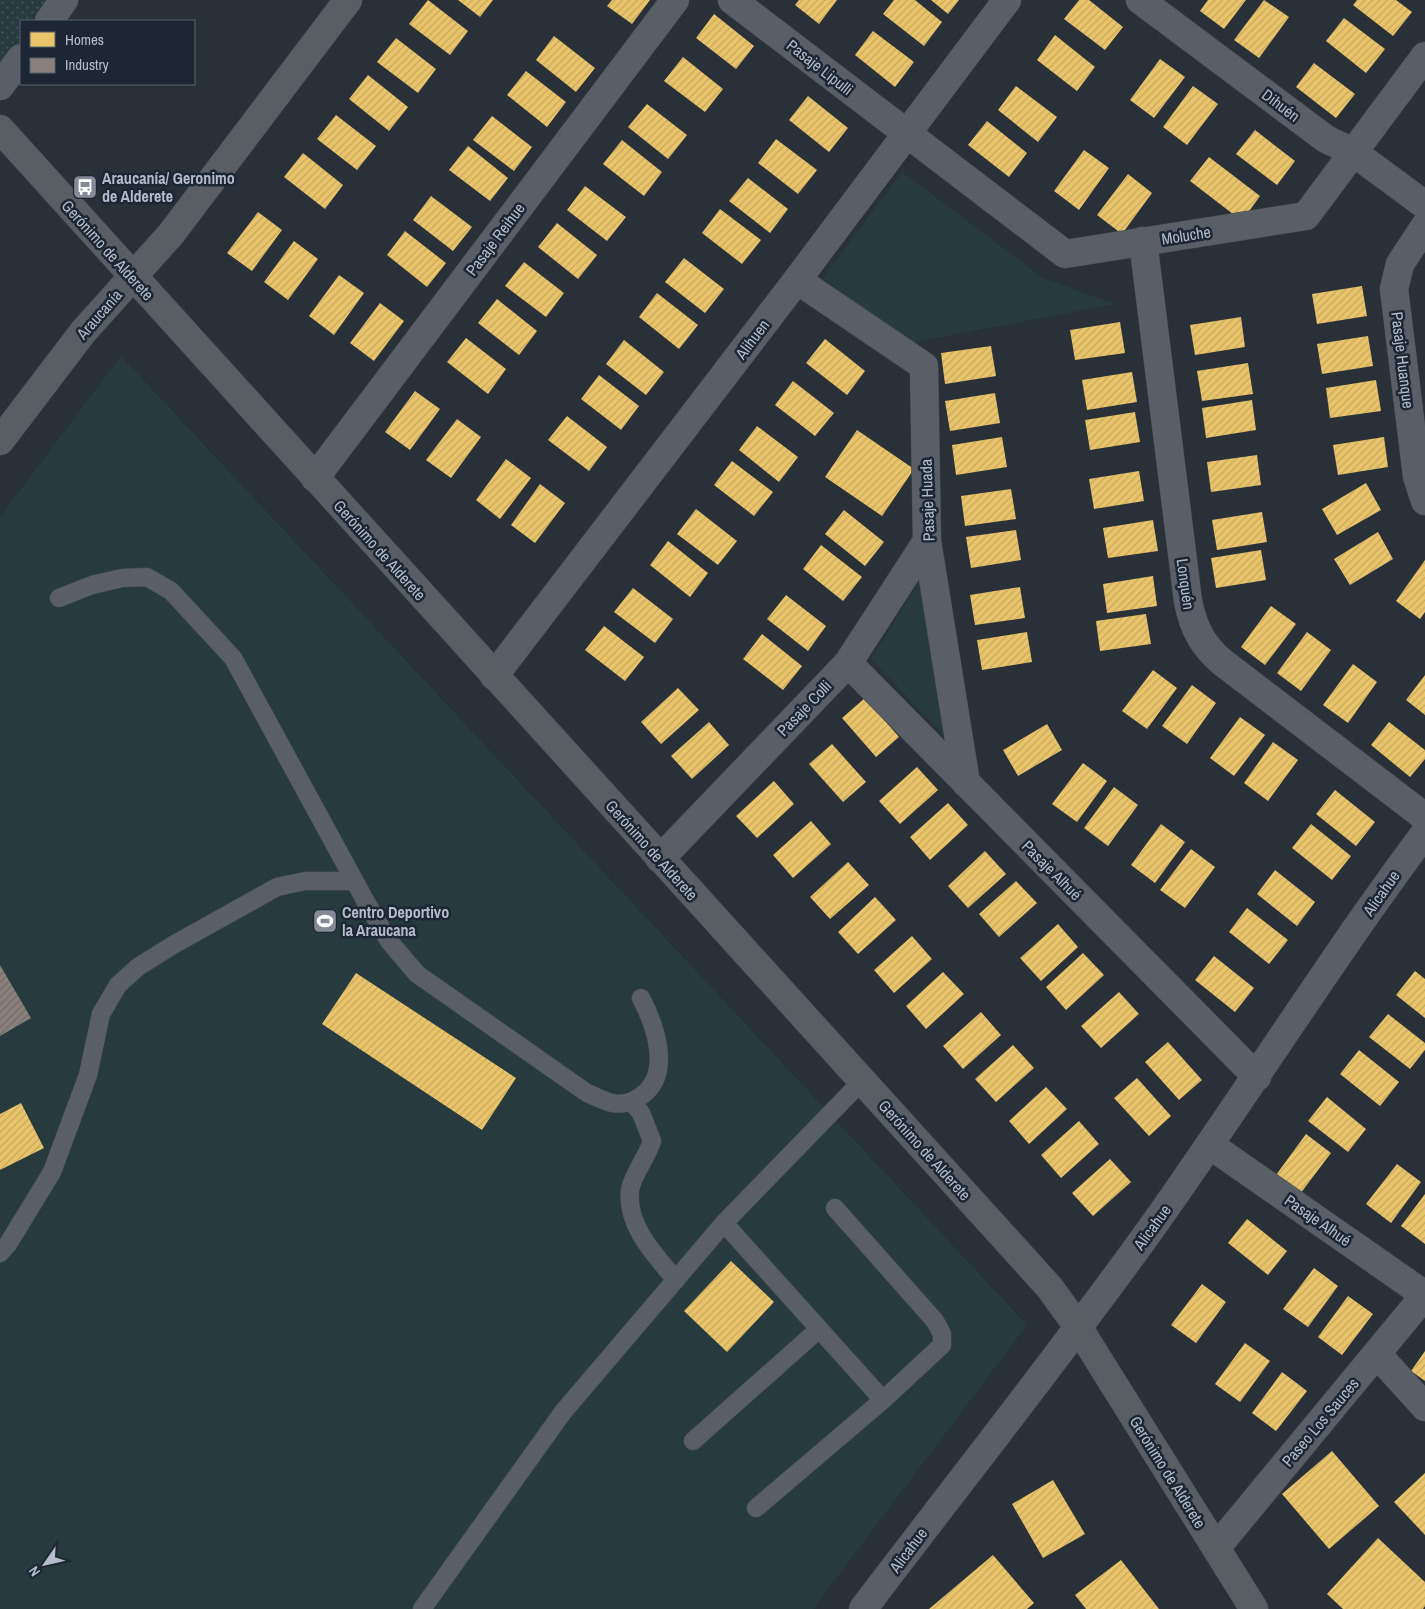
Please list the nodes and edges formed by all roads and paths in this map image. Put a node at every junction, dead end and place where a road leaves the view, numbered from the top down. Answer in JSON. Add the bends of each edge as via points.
{"nodes":[{"id":1,"x":64,"y":0,"type":"edge"},
{"id":2,"x":348,"y":0,"type":"edge"},
{"id":3,"x":675,"y":0,"type":"edge"},
{"id":4,"x":732,"y":0,"type":"edge"},
{"id":5,"x":1007,"y":0,"type":"edge"},
{"id":6,"x":1140,"y":0,"type":"edge"},
{"id":7,"x":50,"y":20,"type":"edge"},
{"id":8,"x":1425,"y":56,"type":"edge"},
{"id":9,"x":20,"y":59,"type":"edge"},
{"id":10,"x":0,"y":86,"type":"edge"},
{"id":11,"x":0,"y":129,"type":"edge"},
{"id":12,"x":907,"y":134,"type":"junction"},
{"id":13,"x":1354,"y":152,"type":"junction"},
{"id":14,"x":1425,"y":206,"type":"edge"},
{"id":15,"x":1425,"y":226,"type":"edge"},
{"id":16,"x":1142,"y":242,"type":"junction"},
{"id":17,"x":133,"y":276,"type":"junction"},
{"id":18,"x":797,"y":280,"type":"junction"},
{"id":19,"x":0,"y":441,"type":"edge"},
{"id":20,"x":315,"y":478,"type":"junction"},
{"id":21,"x":1425,"y":501,"type":"edge"},
{"id":22,"x":927,"y":541,"type":"junction"},
{"id":23,"x":59,"y":598,"type":"dead end"},
{"id":24,"x":848,"y":662,"type":"junction"},
{"id":25,"x":494,"y":676,"type":"junction"},
{"id":26,"x":966,"y":783,"type":"junction"},
{"id":27,"x":1425,"y":817,"type":"edge"},
{"id":28,"x":1425,"y":833,"type":"edge"},
{"id":29,"x":660,"y":859,"type":"junction"},
{"id":30,"x":354,"y":881,"type":"junction"},
{"id":31,"x":641,"y":998,"type":"dead end"},
{"id":32,"x":1257,"y":1077,"type":"junction"},
{"id":33,"x":862,"y":1081,"type":"junction"},
{"id":34,"x":632,"y":1102,"type":"junction"},
{"id":35,"x":1210,"y":1145,"type":"junction"},
{"id":36,"x":835,"y":1208,"type":"dead end"},
{"id":37,"x":724,"y":1223,"type":"junction"},
{"id":38,"x":0,"y":1253,"type":"edge"},
{"id":39,"x":676,"y":1280,"type":"junction"},
{"id":40,"x":1425,"y":1295,"type":"edge"},
{"id":41,"x":1078,"y":1327,"type":"junction"},
{"id":42,"x":819,"y":1329,"type":"junction"},
{"id":43,"x":1377,"y":1354,"type":"junction"},
{"id":44,"x":883,"y":1400,"type":"junction"},
{"id":45,"x":1425,"y":1407,"type":"edge"},
{"id":46,"x":693,"y":1441,"type":"dead end"},
{"id":47,"x":756,"y":1508,"type":"dead end"},
{"id":48,"x":1216,"y":1548,"type":"junction"},
{"id":49,"x":422,"y":1609,"type":"edge"},
{"id":50,"x":863,"y":1609,"type":"edge"},
{"id":51,"x":1254,"y":1609,"type":"edge"}],
"edges":[{"from":1,"to":7,"type":"street"},
{"from":2,"to":17,"type":"street","name":"Araucanía","via":[[172,234]]},
{"from":3,"to":20,"type":"street","name":"Pasaje Reihue"},
{"from":4,"to":12,"type":"street","name":"Pasaje Lipulli"},
{"from":5,"to":12,"type":"street","name":"Alihuen"},
{"from":6,"to":13,"type":"street","name":"Dihuén","via":[[1326,139]]},
{"from":8,"to":13,"type":"street","name":"Moluche"},
{"from":9,"to":10,"type":"street"},
{"from":11,"to":17,"type":"street","name":"Gerónimo de Alderete"},
{"from":12,"to":16,"type":"street","name":"Moluche","via":[[1065,254]]},
{"from":12,"to":18,"type":"street","name":"Alihuen"},
{"from":13,"to":14,"type":"street","name":"Dihuén"},
{"from":13,"to":16,"type":"street","name":"Moluche","via":[[1306,216]]},
{"from":15,"to":21,"type":"street","name":"Pasaje Huanque","via":[[1400,264],[1394,289],[1417,476]]},
{"from":16,"to":27,"type":"street","name":"Lonquén","via":[[1188,601],[1200,638],[1222,662]]},
{"from":17,"to":19,"type":"street","name":"Araucanía","via":[[82,332]]},
{"from":17,"to":20,"type":"street","name":"Gerónimo de Alderete"},
{"from":18,"to":22,"type":"street","name":"Pasaje Huada","via":[[924,366]]},
{"from":18,"to":25,"type":"street","name":"Alihuen"},
{"from":20,"to":25,"type":"street","name":"Gerónimo de Alderete"},
{"from":22,"to":24,"type":"street","name":"Pasaje Colli"},
{"from":22,"to":26,"type":"street","name":"Pasaje Huada"},
{"from":23,"to":30,"type":"lane","via":[[122,578],[147,577],[171,590],[233,658]]},
{"from":24,"to":26,"type":"street","name":"Pasaje Alhué"},
{"from":24,"to":29,"type":"street","name":"Pasaje Colli"},
{"from":25,"to":29,"type":"street","name":"Gerónimo de Alderete"},
{"from":26,"to":32,"type":"street","name":"Pasaje Alhué"},
{"from":28,"to":32,"type":"street","name":"Alicahue","via":[[1379,894]]},
{"from":29,"to":33,"type":"street","name":"Gerónimo de Alderete"},
{"from":30,"to":34,"type":"lane","via":[[389,941],[417,974],[587,1092],[613,1104]]},
{"from":30,"to":38,"type":"lane","via":[[305,881],[277,887],[173,945],[138,967],[118,985],[102,1014],[88,1076],[52,1172]]},
{"from":31,"to":34,"type":"lane","via":[[653,1021],[658,1061],[655,1079],[646,1092]]},
{"from":32,"to":35,"type":"street","name":"Alicahue"},
{"from":33,"to":37,"type":"lane"},
{"from":33,"to":41,"type":"street","name":"Gerónimo de Alderete","via":[[1045,1282]]},
{"from":34,"to":39,"type":"lane","via":[[649,1128],[652,1141],[630,1190],[633,1215],[644,1242]]},
{"from":35,"to":40,"type":"street","name":"Pasaje Alhué"},
{"from":35,"to":41,"type":"street","name":"Alicahue"},
{"from":36,"to":44,"type":"lane","via":[[935,1321],[942,1334],[942,1345]]},
{"from":37,"to":39,"type":"lane"},
{"from":37,"to":42,"type":"lane"},
{"from":39,"to":49,"type":"lane","via":[[563,1412]]},
{"from":40,"to":43,"type":"street","name":"Paseo Los Sauces"},
{"from":41,"to":48,"type":"street","name":"Gerónimo de Alderete"},
{"from":41,"to":50,"type":"street","name":"Alicahue"},
{"from":42,"to":44,"type":"lane"},
{"from":42,"to":46,"type":"lane"},
{"from":43,"to":45,"type":"street"},
{"from":43,"to":48,"type":"street","name":"Paseo Los Sauces"},
{"from":44,"to":47,"type":"lane"},
{"from":48,"to":51,"type":"street","name":"Gerónimo de Alderete"}]}
